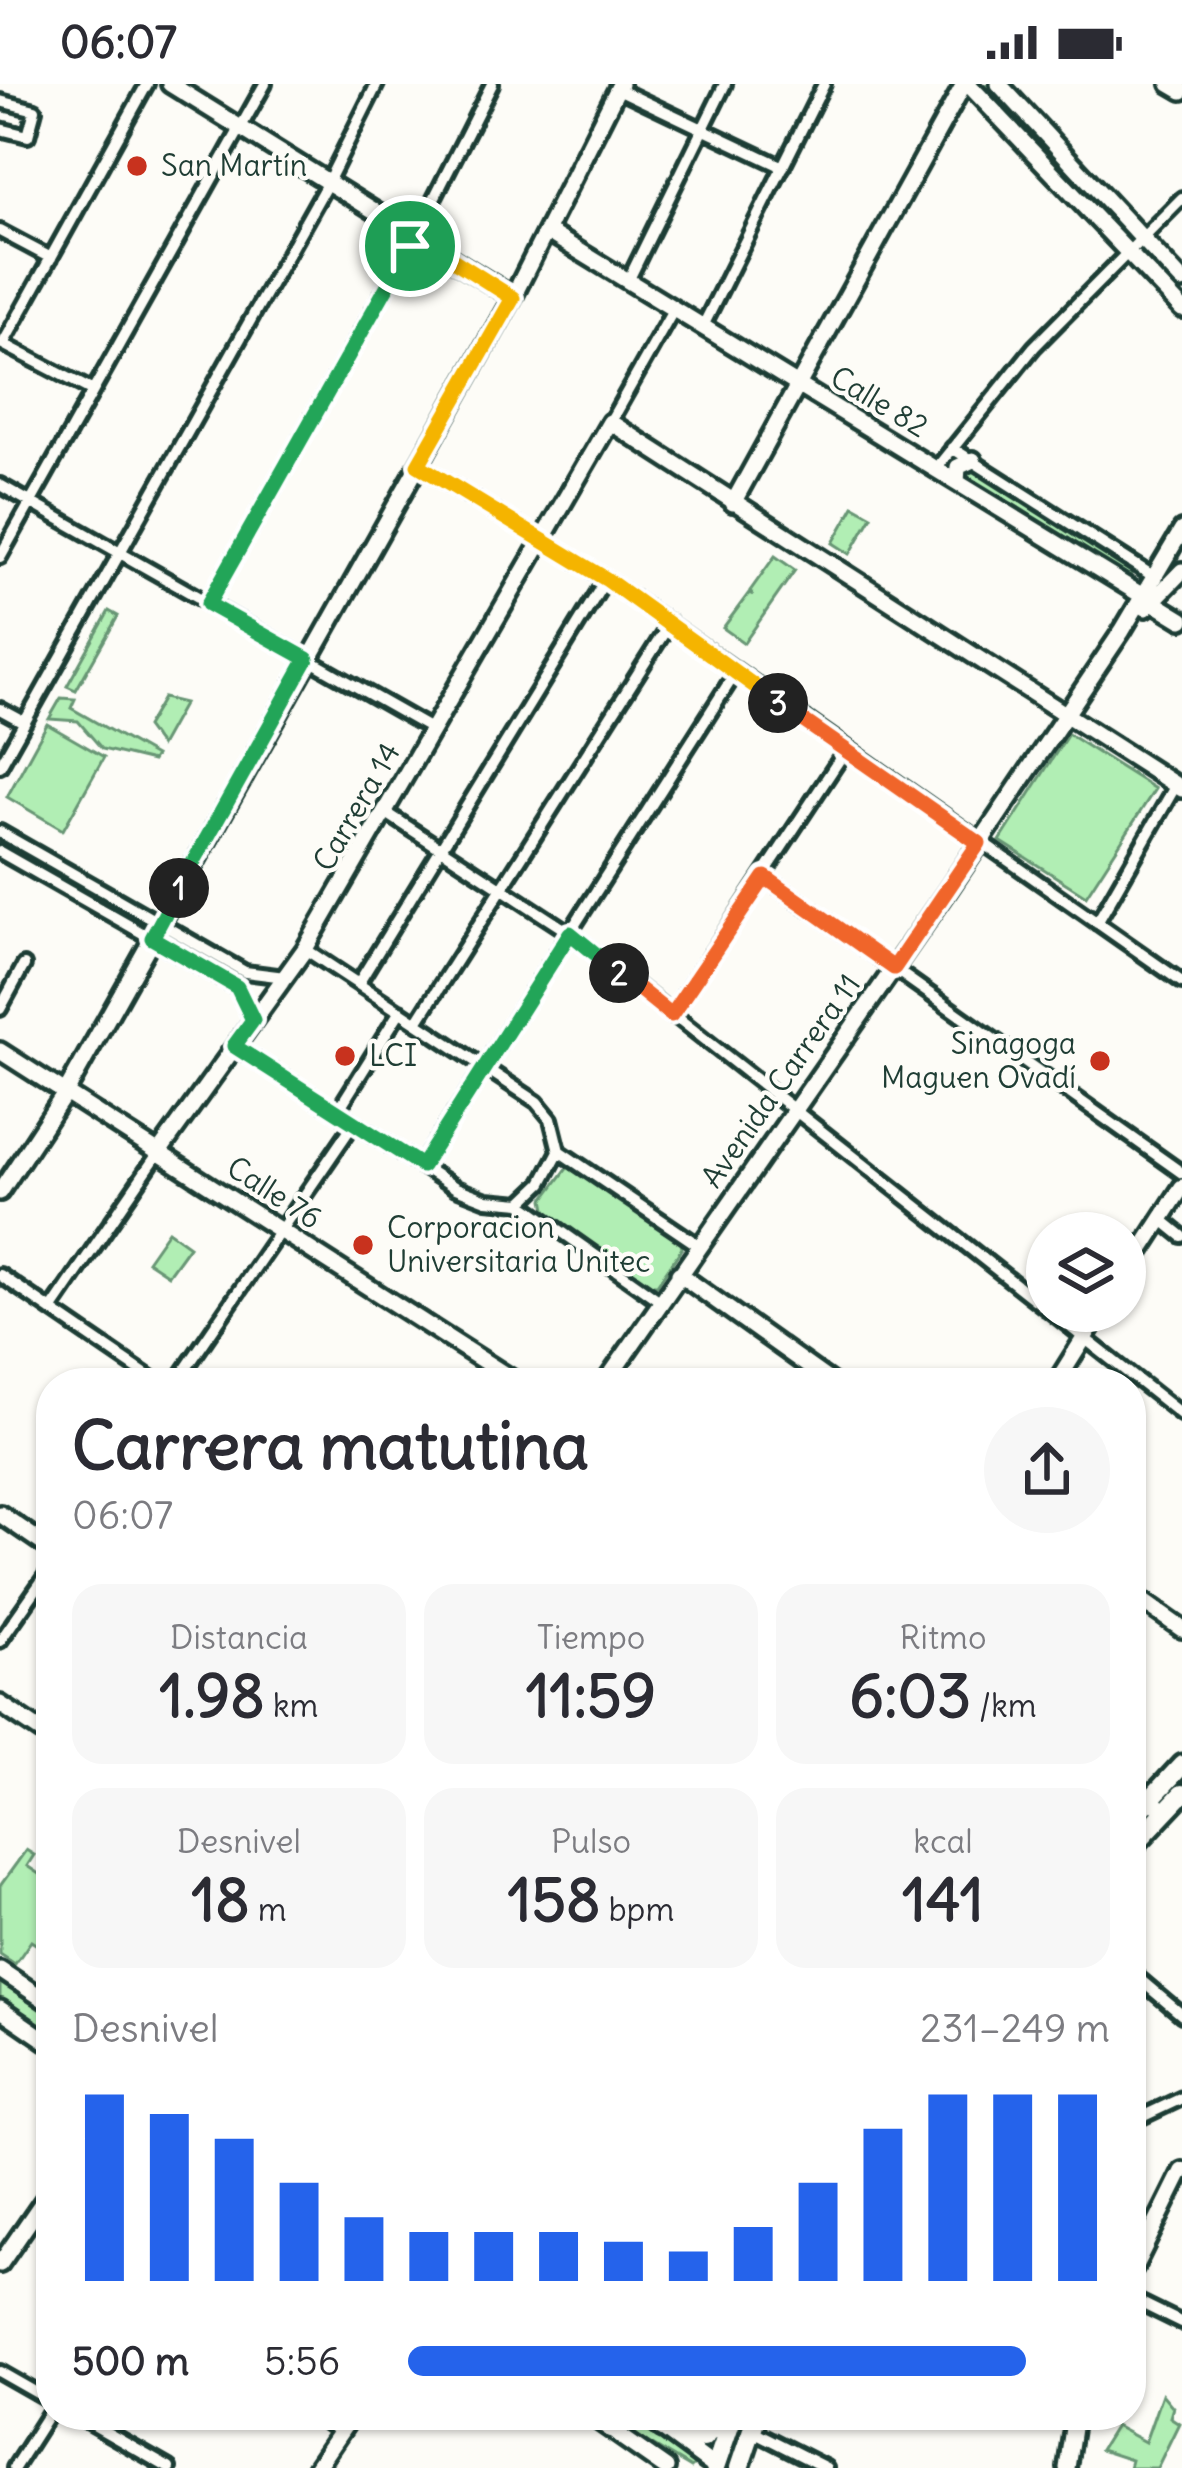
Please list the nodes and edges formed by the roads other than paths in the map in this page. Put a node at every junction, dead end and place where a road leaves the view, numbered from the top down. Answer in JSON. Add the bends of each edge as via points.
{"nodes":[{"id":1,"x":147,"y":84,"type":"edge"},
{"id":2,"x":170,"y":84,"type":"edge"},
{"id":3,"x":265,"y":84,"type":"edge"},
{"id":4,"x":377,"y":84,"type":"edge"},
{"id":5,"x":492,"y":84,"type":"edge"},
{"id":6,"x":725,"y":84,"type":"edge"},
{"id":7,"x":824,"y":84,"type":"edge"},
{"id":8,"x":966,"y":84,"type":"edge"},
{"id":9,"x":999,"y":84,"type":"edge"},
{"id":10,"x":1170,"y":84,"type":"edge"},
{"id":11,"x":619,"y":86,"type":"edge"},
{"id":12,"x":1182,"y":91,"type":"edge"},
{"id":13,"x":0,"y":101,"type":"edge"},
{"id":14,"x":0,"y":129,"type":"edge"},
{"id":15,"x":243,"y":129,"type":"junction"},
{"id":16,"x":703,"y":130,"type":"junction"},
{"id":17,"x":783,"y":167,"type":"junction"},
{"id":18,"x":328,"y":182,"type":"junction"},
{"id":19,"x":1182,"y":198,"type":"edge"},
{"id":20,"x":0,"y":231,"type":"edge"},
{"id":21,"x":548,"y":232,"type":"junction"},
{"id":22,"x":415,"y":236,"type":"junction"},
{"id":23,"x":1144,"y":241,"type":"junction"},
{"id":24,"x":1130,"y":254,"type":"junction"},
{"id":25,"x":51,"y":258,"type":"junction"},
{"id":26,"x":628,"y":281,"type":"junction"},
{"id":27,"x":1182,"y":281,"type":"edge"},
{"id":28,"x":513,"y":298,"type":"junction"},
{"id":29,"x":674,"y":309,"type":"junction"},
{"id":30,"x":1182,"y":309,"type":"edge"},
{"id":31,"x":703,"y":326,"type":"junction"},
{"id":32,"x":798,"y":384,"type":"junction"},
{"id":33,"x":93,"y":392,"type":"junction"},
{"id":34,"x":610,"y":422,"type":"junction"},
{"id":35,"x":952,"y":448,"type":"junction"},
{"id":36,"x":973,"y":460,"type":"junction"},
{"id":37,"x":418,"y":465,"type":"junction"},
{"id":38,"x":936,"y":469,"type":"junction"},
{"id":39,"x":957,"y":482,"type":"junction"},
{"id":40,"x":0,"y":485,"type":"edge"},
{"id":41,"x":31,"y":503,"type":"junction"},
{"id":42,"x":733,"y":503,"type":"junction"},
{"id":43,"x":1182,"y":530,"type":"edge"},
{"id":44,"x":546,"y":540,"type":"junction"},
{"id":45,"x":119,"y":554,"type":"junction"},
{"id":46,"x":0,"y":557,"type":"edge"},
{"id":47,"x":1182,"y":571,"type":"edge"},
{"id":48,"x":1153,"y":576,"type":"junction"},
{"id":49,"x":606,"y":579,"type":"junction"},
{"id":50,"x":1147,"y":599,"type":"junction"},
{"id":51,"x":208,"y":604,"type":"junction"},
{"id":52,"x":1182,"y":620,"type":"edge"},
{"id":53,"x":670,"y":622,"type":"junction"},
{"id":54,"x":307,"y":659,"type":"junction"},
{"id":55,"x":736,"y":673,"type":"junction"},
{"id":56,"x":0,"y":709,"type":"edge"},
{"id":57,"x":1065,"y":717,"type":"junction"},
{"id":58,"x":24,"y":722,"type":"junction"},
{"id":59,"x":434,"y":730,"type":"junction"},
{"id":60,"x":845,"y":751,"type":"junction"},
{"id":61,"x":0,"y":766,"type":"edge"},
{"id":62,"x":1177,"y":785,"type":"edge"},
{"id":63,"x":385,"y":812,"type":"junction"},
{"id":64,"x":0,"y":832,"type":"edge"},
{"id":65,"x":979,"y":843,"type":"junction"},
{"id":66,"x":441,"y":849,"type":"junction"},
{"id":67,"x":0,"y":852,"type":"edge"},
{"id":68,"x":765,"y":877,"type":"junction"},
{"id":69,"x":504,"y":887,"type":"junction"},
{"id":70,"x":1094,"y":921,"type":"junction"},
{"id":71,"x":156,"y":930,"type":"junction"},
{"id":72,"x":570,"y":933,"type":"junction"},
{"id":73,"x":305,"y":949,"type":"junction"},
{"id":74,"x":24,"y":965,"type":"dead end"},
{"id":75,"x":894,"y":968,"type":"junction"},
{"id":76,"x":285,"y":977,"type":"junction"},
{"id":77,"x":1182,"y":982,"type":"edge"},
{"id":78,"x":358,"y":984,"type":"junction"},
{"id":79,"x":0,"y":1009,"type":"edge"},
{"id":80,"x":400,"y":1011,"type":"junction"},
{"id":81,"x":671,"y":1015,"type":"junction"},
{"id":82,"x":253,"y":1020,"type":"junction"},
{"id":83,"x":417,"y":1022,"type":"junction"},
{"id":84,"x":234,"y":1046,"type":"junction"},
{"id":85,"x":0,"y":1051,"type":"edge"},
{"id":86,"x":485,"y":1066,"type":"junction"},
{"id":87,"x":66,"y":1092,"type":"junction"},
{"id":88,"x":794,"y":1110,"type":"junction"},
{"id":89,"x":337,"y":1112,"type":"junction"},
{"id":90,"x":353,"y":1123,"type":"junction"},
{"id":91,"x":559,"y":1151,"type":"junction"},
{"id":92,"x":159,"y":1152,"type":"junction"},
{"id":93,"x":422,"y":1166,"type":"junction"},
{"id":94,"x":1182,"y":1173,"type":"edge"},
{"id":95,"x":1182,"y":1187,"type":"edge"},
{"id":96,"x":0,"y":1192,"type":"edge"},
{"id":97,"x":520,"y":1203,"type":"junction"},
{"id":98,"x":1161,"y":1219,"type":"junction"},
{"id":99,"x":284,"y":1231,"type":"junction"},
{"id":100,"x":1182,"y":1236,"type":"edge"},
{"id":101,"x":1146,"y":1242,"type":"edge"},
{"id":102,"x":698,"y":1245,"type":"junction"},
{"id":103,"x":679,"y":1274,"type":"junction"},
{"id":104,"x":0,"y":1275,"type":"edge"},
{"id":105,"x":1026,"y":1293,"type":"edge"},
{"id":106,"x":660,"y":1301,"type":"junction"},
{"id":107,"x":51,"y":1310,"type":"junction"},
{"id":108,"x":1076,"y":1332,"type":"edge"},
{"id":109,"x":1088,"y":1332,"type":"edge"},
{"id":110,"x":1084,"y":1338,"type":"junction"},
{"id":111,"x":136,"y":1368,"type":"edge"},
{"id":112,"x":187,"y":1368,"type":"edge"},
{"id":113,"x":495,"y":1368,"type":"edge"},
{"id":114,"x":615,"y":1368,"type":"edge"},
{"id":115,"x":811,"y":1368,"type":"edge"},
{"id":116,"x":1065,"y":1368,"type":"edge"},
{"id":117,"x":1123,"y":1368,"type":"edge"},
{"id":118,"x":1146,"y":1386,"type":"edge"},
{"id":119,"x":1182,"y":1414,"type":"edge"},
{"id":120,"x":0,"y":1514,"type":"edge"},
{"id":121,"x":36,"y":1539,"type":"edge"},
{"id":122,"x":36,"y":1590,"type":"edge"},
{"id":123,"x":1146,"y":1604,"type":"edge"},
{"id":124,"x":1182,"y":1629,"type":"edge"},
{"id":125,"x":0,"y":1642,"type":"edge"},
{"id":126,"x":0,"y":1704,"type":"edge"},
{"id":127,"x":36,"y":1728,"type":"edge"},
{"id":128,"x":1182,"y":1765,"type":"edge"},
{"id":129,"x":1182,"y":1794,"type":"edge"},
{"id":130,"x":1146,"y":1798,"type":"edge"},
{"id":131,"x":1157,"y":1806,"type":"junction"},
{"id":132,"x":1146,"y":1812,"type":"edge"},
{"id":133,"x":1146,"y":1824,"type":"edge"},
{"id":134,"x":0,"y":1970,"type":"edge"},
{"id":135,"x":1146,"y":1985,"type":"edge"},
{"id":136,"x":36,"y":1994,"type":"edge"},
{"id":137,"x":0,"y":2009,"type":"edge"},
{"id":138,"x":1182,"y":2015,"type":"edge"},
{"id":139,"x":36,"y":2034,"type":"edge"},
{"id":140,"x":1180,"y":2102,"type":"edge"},
{"id":141,"x":1146,"y":2116,"type":"edge"},
{"id":142,"x":1182,"y":2171,"type":"edge"},
{"id":143,"x":1165,"y":2205,"type":"junction"},
{"id":144,"x":36,"y":2211,"type":"edge"},
{"id":145,"x":1182,"y":2211,"type":"edge"},
{"id":146,"x":32,"y":2217,"type":"junction"},
{"id":147,"x":36,"y":2220,"type":"edge"},
{"id":148,"x":1146,"y":2244,"type":"edge"},
{"id":149,"x":6,"y":2245,"type":"edge"},
{"id":150,"x":0,"y":2264,"type":"edge"},
{"id":151,"x":1146,"y":2306,"type":"edge"},
{"id":152,"x":1182,"y":2324,"type":"edge"},
{"id":153,"x":0,"y":2372,"type":"edge"},
{"id":154,"x":36,"y":2395,"type":"edge"},
{"id":155,"x":36,"y":2430,"type":"edge"},
{"id":156,"x":102,"y":2430,"type":"edge"},
{"id":157,"x":337,"y":2430,"type":"edge"},
{"id":158,"x":612,"y":2430,"type":"edge"},
{"id":159,"x":665,"y":2430,"type":"edge"},
{"id":160,"x":670,"y":2430,"type":"edge"},
{"id":161,"x":712,"y":2430,"type":"edge"},
{"id":162,"x":726,"y":2430,"type":"edge"},
{"id":163,"x":752,"y":2430,"type":"edge"},
{"id":164,"x":767,"y":2430,"type":"edge"},
{"id":165,"x":1073,"y":2430,"type":"edge"},
{"id":166,"x":340,"y":2432,"type":"joint"},
{"id":167,"x":744,"y":2462,"type":"edge"},
{"id":168,"x":14,"y":2468,"type":"edge"},
{"id":169,"x":169,"y":2468,"type":"edge"},
{"id":170,"x":316,"y":2468,"type":"edge"},
{"id":171,"x":666,"y":2468,"type":"edge"},
{"id":172,"x":715,"y":2468,"type":"edge"},
{"id":173,"x":826,"y":2468,"type":"edge"},
{"id":174,"x":1067,"y":2468,"type":"edge"}],
"edges":[{"from":1,"to":25,"type":"street"},
{"from":2,"to":15,"type":"main road"},
{"from":3,"to":15,"type":"street"},
{"from":4,"to":18,"type":"street"},
{"from":5,"to":22,"type":"street"},
{"from":6,"to":16,"type":"street"},
{"from":7,"to":17,"type":"street"},
{"from":8,"to":24,"type":"main road"},
{"from":8,"to":32,"type":"main road"},
{"from":9,"to":23,"type":"main road"},
{"from":10,"to":12,"type":"main road"},
{"from":11,"to":16,"type":"street"},
{"from":11,"to":21,"type":"main road"},
{"from":13,"to":14,"type":"street","via":[[35,110],[28,136]]},
{"from":15,"to":18,"type":"main road"},
{"from":15,"to":33,"type":"street"},
{"from":16,"to":17,"type":"street"},
{"from":16,"to":26,"type":"street"},
{"from":17,"to":31,"type":"street"},
{"from":18,"to":22,"type":"main road"},
{"from":18,"to":45,"type":"street"},
{"from":19,"to":23,"type":"street"},
{"from":20,"to":25,"type":"street"},
{"from":21,"to":26,"type":"main road","name":"Calle 82"},
{"from":21,"to":28,"type":"main road"},
{"from":22,"to":28,"type":"main road"},
{"from":22,"to":51,"type":"street"},
{"from":23,"to":24,"type":"street"},
{"from":23,"to":27,"type":"main road"},
{"from":24,"to":30,"type":"main road"},
{"from":24,"to":35,"type":"street","via":[[1034,346]]},
{"from":25,"to":33,"type":"street","via":[[4,344]]},
{"from":26,"to":29,"type":"main road","name":"Calle 82"},
{"from":28,"to":37,"type":"main road"},
{"from":29,"to":31,"type":"main road","name":"Calle 82"},
{"from":29,"to":34,"type":"street","name":"Carrera 14"},
{"from":31,"to":32,"type":"main road","name":"Calle 82"},
{"from":32,"to":38,"type":"main road","name":"Calle 82"},
{"from":32,"to":42,"type":"main road"},
{"from":33,"to":41,"type":"street"},
{"from":34,"to":42,"type":"main road"},
{"from":34,"to":44,"type":"main road","name":"Carrera 14"},
{"from":35,"to":36,"type":"street","name":"Calle 82"},
{"from":35,"to":38,"type":"street"},
{"from":36,"to":39,"type":"main road","via":[[958,466]]},
{"from":36,"to":48,"type":"street","name":"Calle 82"},
{"from":37,"to":44,"type":"street"},
{"from":37,"to":54,"type":"main road"},
{"from":38,"to":39,"type":"main road","name":"Calle 82"},
{"from":39,"to":50,"type":"main road","name":"Calle 82"},
{"from":40,"to":41,"type":"street"},
{"from":41,"to":45,"type":"street"},
{"from":41,"to":46,"type":"street"},
{"from":42,"to":57,"type":"main road"},
{"from":43,"to":48,"type":"main road","name":"Avenida Carrera 11"},
{"from":44,"to":49,"type":"street"},
{"from":44,"to":59,"type":"main road","name":"Carrera 14"},
{"from":45,"to":51,"type":"street"},
{"from":45,"to":58,"type":"street"},
{"from":47,"to":50,"type":"main road","name":"Avenida Carrera 11"},
{"from":48,"to":50,"type":"main road","name":"Avenida Carrera 11"},
{"from":49,"to":53,"type":"street"},
{"from":49,"to":66,"type":"street"},
{"from":50,"to":52,"type":"main road","name":"Calle 82"},
{"from":50,"to":57,"type":"main road","name":"Avenida Carrera 11"},
{"from":51,"to":54,"type":"street"},
{"from":53,"to":55,"type":"street"},
{"from":53,"to":69,"type":"street"},
{"from":54,"to":59,"type":"street"},
{"from":54,"to":71,"type":"main road"},
{"from":55,"to":60,"type":"street"},
{"from":55,"to":72,"type":"street"},
{"from":56,"to":58,"type":"street"},
{"from":57,"to":62,"type":"main road"},
{"from":57,"to":65,"type":"main road","name":"Avenida Carrera 11"},
{"from":58,"to":61,"type":"street"},
{"from":59,"to":63,"type":"main road","name":"Carrera 14"},
{"from":60,"to":65,"type":"street"},
{"from":60,"to":68,"type":"street"},
{"from":62,"to":70,"type":"street"},
{"from":63,"to":66,"type":"street"},
{"from":63,"to":73,"type":"main road","name":"Carrera 14"},
{"from":64,"to":71,"type":"street"},
{"from":65,"to":70,"type":"street"},
{"from":65,"to":75,"type":"main road","name":"Avenida Carrera 11"},
{"from":66,"to":69,"type":"street"},
{"from":66,"to":78,"type":"street"},
{"from":67,"to":71,"type":"street"},
{"from":68,"to":75,"type":"street"},
{"from":68,"to":81,"type":"street"},
{"from":69,"to":72,"type":"street"},
{"from":69,"to":83,"type":"street"},
{"from":70,"to":77,"type":"street"},
{"from":71,"to":76,"type":"street","via":[[245,972]]},
{"from":71,"to":82,"type":"street","via":[[237,987]]},
{"from":71,"to":87,"type":"main road"},
{"from":72,"to":81,"type":"street"},
{"from":72,"to":86,"type":"street"},
{"from":73,"to":76,"type":"main road","name":"Carrera 14"},
{"from":73,"to":78,"type":"street"},
{"from":74,"to":79,"type":"street"},
{"from":75,"to":88,"type":"main road","name":"Avenida Carrera 11"},
{"from":75,"to":94,"type":"street"},
{"from":76,"to":82,"type":"main road","name":"Carrera 14"},
{"from":78,"to":80,"type":"street"},
{"from":80,"to":83,"type":"street"},
{"from":80,"to":89,"type":"street"},
{"from":81,"to":88,"type":"street"},
{"from":82,"to":84,"type":"main road","name":"Carrera 14"},
{"from":83,"to":86,"type":"street"},
{"from":84,"to":89,"type":"street"},
{"from":84,"to":92,"type":"main road","name":"Carrera 14"},
{"from":85,"to":87,"type":"main road","name":"Calle 76"},
{"from":86,"to":91,"type":"street","via":[[543,1107]]},
{"from":86,"to":93,"type":"street"},
{"from":87,"to":92,"type":"main road","name":"Calle 76"},
{"from":87,"to":96,"type":"main road"},
{"from":88,"to":102,"type":"main road","name":"Avenida Carrera 11"},
{"from":88,"to":105,"type":"street"},
{"from":89,"to":90,"type":"street"},
{"from":90,"to":93,"type":"street"},
{"from":90,"to":99,"type":"street"},
{"from":91,"to":97,"type":"street"},
{"from":91,"to":102,"type":"street"},
{"from":92,"to":99,"type":"main road","name":"Calle 76"},
{"from":92,"to":107,"type":"street","name":"Carrera 14"},
{"from":93,"to":97,"type":"street","via":[[487,1200]]},
{"from":95,"to":98,"type":"main road"},
{"from":97,"to":106,"type":"street"},
{"from":98,"to":100,"type":"street"},
{"from":98,"to":101,"type":"main road"},
{"from":99,"to":112,"type":"street"},
{"from":99,"to":113,"type":"main road","name":"Calle 76"},
{"from":102,"to":103,"type":"main road","name":"Avenida Carrera 11"},
{"from":103,"to":106,"type":"main road","name":"Avenida Carrera 11"},
{"from":103,"to":115,"type":"main road"},
{"from":104,"to":107,"type":"street"},
{"from":106,"to":114,"type":"main road","name":"Avenida Carrera 11"},
{"from":107,"to":111,"type":"street"},
{"from":108,"to":110,"type":"street"},
{"from":109,"to":110,"type":"main road"},
{"from":110,"to":116,"type":"main road"},
{"from":110,"to":117,"type":"street"},
{"from":118,"to":119,"type":"street"},
{"from":120,"to":121,"type":"main road"},
{"from":122,"to":125,"type":"street"},
{"from":123,"to":124,"type":"main road"},
{"from":126,"to":127,"type":"main road"},
{"from":128,"to":131,"type":"main road"},
{"from":129,"to":131,"type":"main road"},
{"from":130,"to":131,"type":"main road"},
{"from":131,"to":132,"type":"main road"},
{"from":131,"to":133,"type":"main road"},
{"from":134,"to":136,"type":"main road"},
{"from":135,"to":138,"type":"street"},
{"from":137,"to":139,"type":"main road"},
{"from":140,"to":141,"type":"street"},
{"from":142,"to":143,"type":"main road"},
{"from":143,"to":145,"type":"street"},
{"from":143,"to":148,"type":"main road"},
{"from":144,"to":146,"type":"main road"},
{"from":146,"to":147,"type":"street"},
{"from":146,"to":149,"type":"main road"},
{"from":149,"to":150,"type":"main road"},
{"from":151,"to":152,"type":"street"},
{"from":153,"to":154,"type":"street"},
{"from":155,"to":168,"type":"street"},
{"from":156,"to":169,"type":"street"},
{"from":157,"to":166,"type":"street"},
{"from":158,"to":171,"type":"main road"},
{"from":159,"to":172,"type":"main road"},
{"from":160,"to":161,"type":"main road","via":[[703,2438]]},
{"from":162,"to":172,"type":"main road"},
{"from":163,"to":167,"type":"main road"},
{"from":164,"to":173,"type":"street"},
{"from":165,"to":174,"type":"main road"},
{"from":166,"to":170,"type":"main road"}]}
